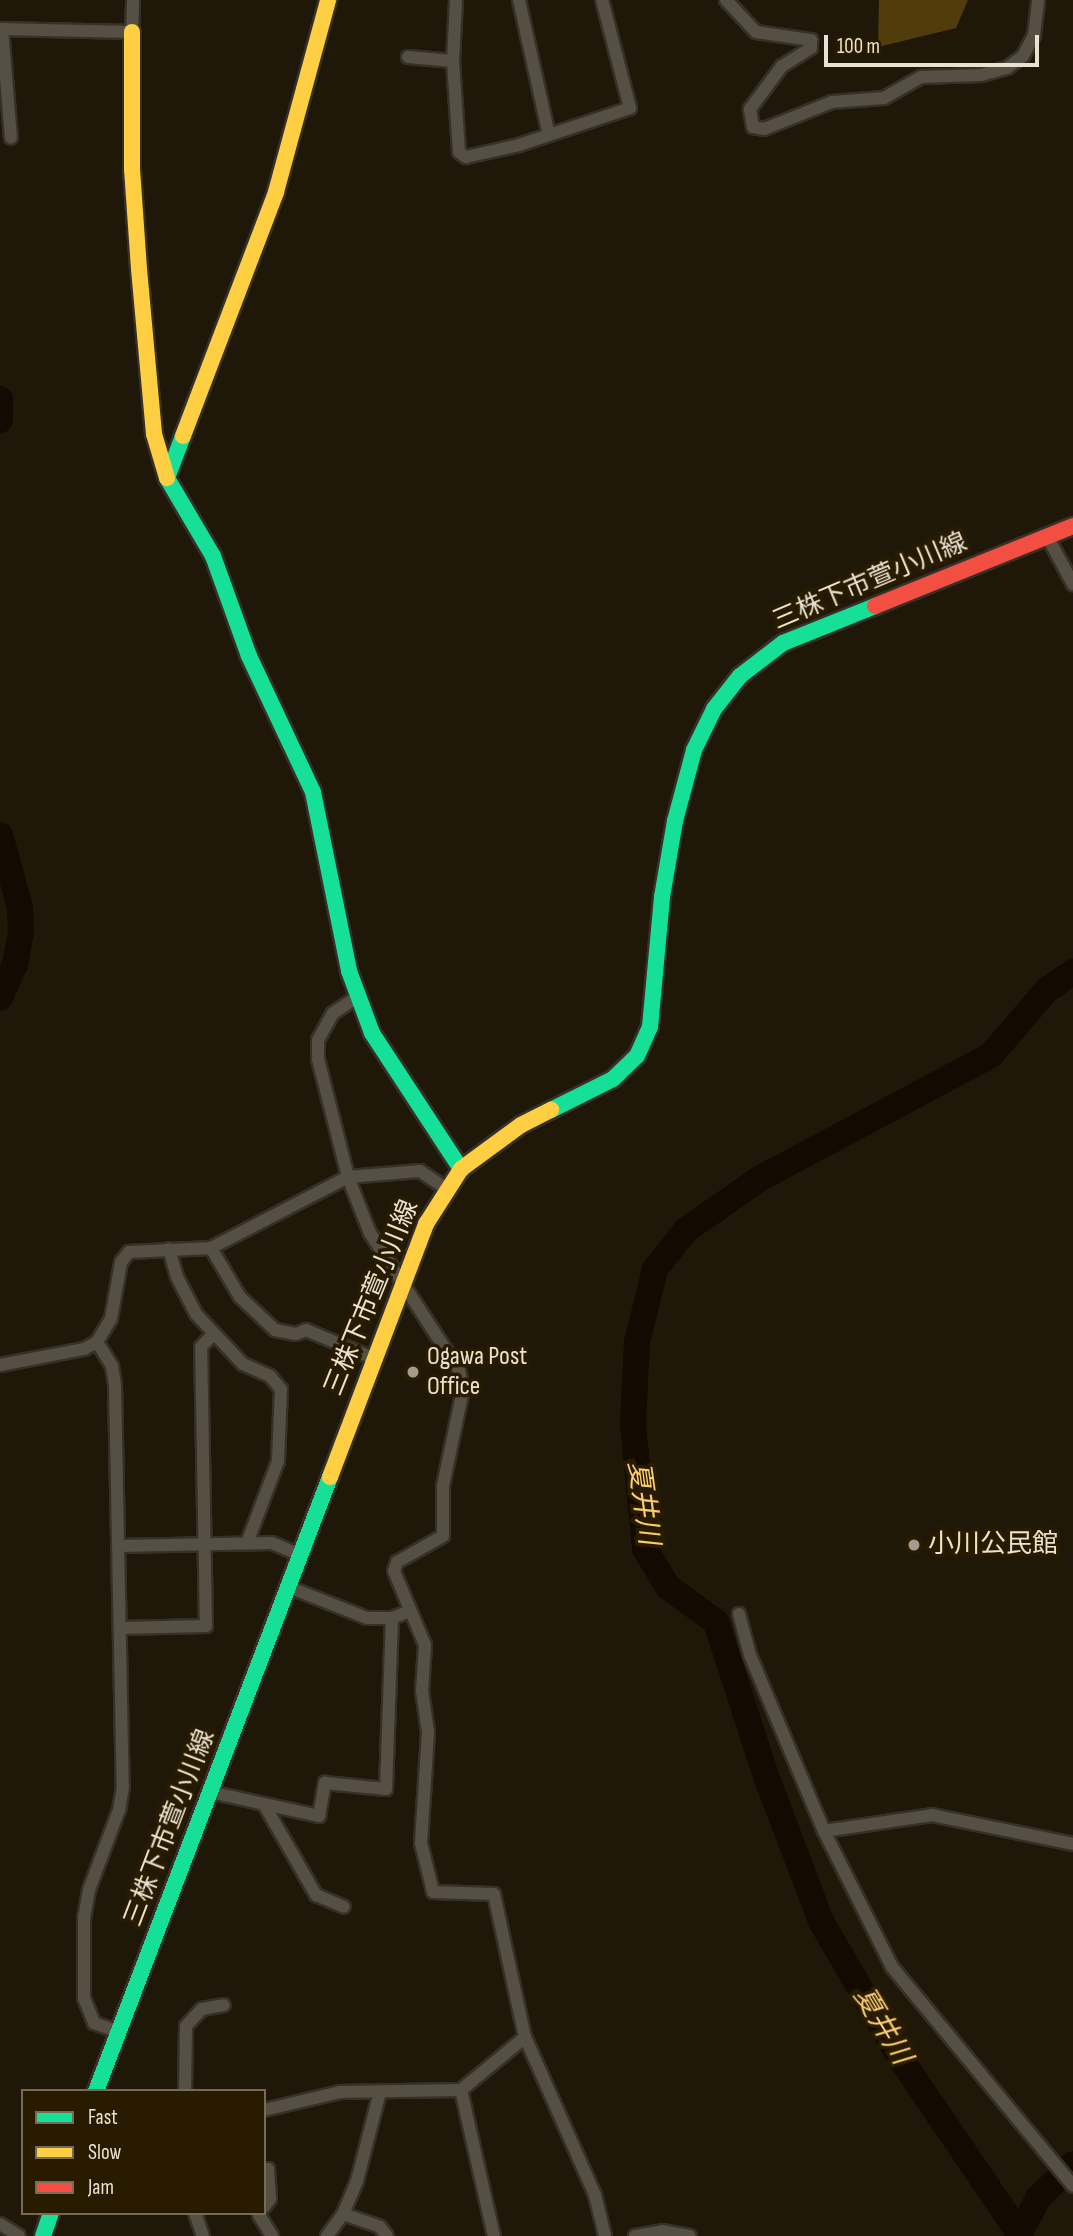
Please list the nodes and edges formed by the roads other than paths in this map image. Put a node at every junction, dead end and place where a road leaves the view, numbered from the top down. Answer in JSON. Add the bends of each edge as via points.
{"nodes":[{"id":1,"x":132,"y":0,"type":"edge"},
{"id":2,"x":328,"y":0,"type":"edge"},
{"id":3,"x":456,"y":0,"type":"edge"},
{"id":4,"x":519,"y":0,"type":"edge"},
{"id":5,"x":602,"y":0,"type":"edge"},
{"id":6,"x":726,"y":0,"type":"edge"},
{"id":7,"x":1038,"y":0,"type":"edge"},
{"id":8,"x":1,"y":29,"type":"edge"},
{"id":9,"x":132,"y":32,"type":"junction"},
{"id":10,"x":408,"y":57,"type":"dead end"},
{"id":11,"x":453,"y":61,"type":"junction"},
{"id":12,"x":549,"y":135,"type":"junction"},
{"id":13,"x":11,"y":138,"type":"dead end"},
{"id":14,"x":167,"y":478,"type":"junction"},
{"id":15,"x":1073,"y":526,"type":"edge"},
{"id":16,"x":1047,"y":536,"type":"junction"},
{"id":17,"x":1073,"y":584,"type":"edge"},
{"id":18,"x":357,"y":997,"type":"junction"},
{"id":19,"x":461,"y":1169,"type":"junction"},
{"id":20,"x":348,"y":1177,"type":"junction"},
{"id":21,"x":445,"y":1188,"type":"junction"},
{"id":22,"x":211,"y":1248,"type":"junction"},
{"id":23,"x":169,"y":1249,"type":"junction"},
{"id":24,"x":401,"y":1282,"type":"junction"},
{"id":25,"x":214,"y":1333,"type":"junction"},
{"id":26,"x":97,"y":1342,"type":"junction"},
{"id":27,"x":373,"y":1358,"type":"junction"},
{"id":28,"x":0,"y":1365,"type":"edge"},
{"id":29,"x":247,"y":1543,"type":"junction"},
{"id":30,"x":205,"y":1544,"type":"junction"},
{"id":31,"x":118,"y":1546,"type":"junction"},
{"id":32,"x":299,"y":1554,"type":"junction"},
{"id":33,"x":286,"y":1586,"type":"junction"},
{"id":34,"x":410,"y":1611,"type":"junction"},
{"id":35,"x":739,"y":1615,"type":"dead end"},
{"id":36,"x":392,"y":1618,"type":"junction"},
{"id":37,"x":120,"y":1628,"type":"junction"},
{"id":38,"x":210,"y":1793,"type":"junction"},
{"id":39,"x":265,"y":1806,"type":"junction"},
{"id":40,"x":824,"y":1831,"type":"junction"},
{"id":41,"x":1073,"y":1844,"type":"edge"},
{"id":42,"x":344,"y":1907,"type":"dead end"},
{"id":43,"x":224,"y":2005,"type":"dead end"},
{"id":44,"x":119,"y":2032,"type":"junction"},
{"id":45,"x":525,"y":2037,"type":"junction"},
{"id":46,"x":97,"y":2089,"type":"edge"},
{"id":47,"x":185,"y":2089,"type":"edge"},
{"id":48,"x":461,"y":2090,"type":"junction"},
{"id":49,"x":380,"y":2092,"type":"junction"},
{"id":50,"x":266,"y":2109,"type":"edge"},
{"id":51,"x":266,"y":2169,"type":"edge"},
{"id":52,"x":1072,"y":2185,"type":"edge"},
{"id":53,"x":266,"y":2204,"type":"edge"},
{"id":54,"x":343,"y":2214,"type":"junction"},
{"id":55,"x":50,"y":2215,"type":"edge"},
{"id":56,"x":196,"y":2215,"type":"edge"},
{"id":57,"x":262,"y":2215,"type":"edge"},
{"id":58,"x":0,"y":2224,"type":"edge"},
{"id":59,"x":664,"y":2234,"type":"edge"},
{"id":60,"x":19,"y":2236,"type":"edge"},
{"id":61,"x":43,"y":2236,"type":"edge"},
{"id":62,"x":204,"y":2236,"type":"edge"},
{"id":63,"x":272,"y":2236,"type":"edge"},
{"id":64,"x":327,"y":2236,"type":"edge"},
{"id":65,"x":387,"y":2236,"type":"edge"},
{"id":66,"x":494,"y":2236,"type":"edge"},
{"id":67,"x":605,"y":2236,"type":"edge"},
{"id":68,"x":635,"y":2236,"type":"edge"},
{"id":69,"x":690,"y":2236,"type":"edge"}],
"edges":[{"from":1,"to":9,"type":"street"},
{"from":2,"to":14,"type":"main road","via":[[276,192]]},
{"from":3,"to":11,"type":"street"},
{"from":4,"to":12,"type":"street"},
{"from":5,"to":12,"type":"street","via":[[629,108]]},
{"from":6,"to":7,"type":"street","via":[[757,32],[811,40],[811,48],[782,66],[750,109],[754,127],[764,129],[832,102],[884,98],[921,77],[981,75],[1007,68],[1023,56],[1034,35]]},
{"from":8,"to":9,"type":"street"},
{"from":8,"to":13,"type":"street"},
{"from":9,"to":14,"type":"main road","via":[[132,169],[139,269],[154,434]]},
{"from":10,"to":11,"type":"street"},
{"from":11,"to":12,"type":"street","via":[[459,152],[466,157]]},
{"from":14,"to":18,"type":"main road","via":[[214,556],[249,656],[313,792]]},
{"from":15,"to":16,"type":"main road","name":"三株下市萱小川線"},
{"from":16,"to":17,"type":"street"},
{"from":16,"to":19,"type":"main road","name":"三株下市萱小川線","via":[[823,623],[783,643],[740,676],[714,709],[694,750],[662,897],[656,996],[650,1027],[637,1056],[613,1079],[521,1125]]},
{"from":18,"to":19,"type":"main road","via":[[372,1033]]},
{"from":18,"to":20,"type":"street","via":[[332,1013],[318,1040],[318,1059]]},
{"from":19,"to":21,"type":"main road","name":"三株下市萱小川線"},
{"from":20,"to":21,"type":"street","via":[[420,1171]]},
{"from":20,"to":22,"type":"street"},
{"from":20,"to":24,"type":"street","via":[[370,1233]]},
{"from":21,"to":24,"type":"main road","name":"三株下市萱小川線"},
{"from":22,"to":23,"type":"street"},
{"from":22,"to":27,"type":"street","via":[[240,1297],[275,1330],[296,1334],[306,1330]]},
{"from":23,"to":25,"type":"street","via":[[196,1314]]},
{"from":23,"to":26,"type":"street","via":[[141,1248],[121,1262],[111,1319]]},
{"from":24,"to":27,"type":"main road","name":"三株下市萱小川線"},
{"from":24,"to":34,"type":"street","via":[[458,1370],[463,1390],[443,1486],[443,1536],[397,1562],[394,1571]]},
{"from":25,"to":29,"type":"street","via":[[243,1364],[271,1376],[281,1388],[278,1461]]},
{"from":25,"to":30,"type":"street","via":[[201,1347]]},
{"from":26,"to":28,"type":"street","via":[[84,1349]]},
{"from":26,"to":31,"type":"street","via":[[112,1366],[115,1385]]},
{"from":27,"to":32,"type":"main road","name":"三株下市萱小川線"},
{"from":29,"to":30,"type":"street"},
{"from":29,"to":32,"type":"street","via":[[272,1543]]},
{"from":30,"to":31,"type":"street"},
{"from":30,"to":37,"type":"street","via":[[206,1626]]},
{"from":31,"to":37,"type":"street"},
{"from":32,"to":33,"type":"main road","name":"三株下市萱小川線"},
{"from":33,"to":36,"type":"street","via":[[367,1618]]},
{"from":33,"to":38,"type":"main road","name":"三株下市萱小川線"},
{"from":34,"to":36,"type":"street"},
{"from":34,"to":45,"type":"street","via":[[425,1645],[422,1691],[428,1732],[421,1843],[433,1892],[494,1894]]},
{"from":35,"to":40,"type":"street","via":[[750,1655]]},
{"from":36,"to":39,"type":"street","via":[[386,1789],[325,1783],[319,1816]]},
{"from":37,"to":44,"type":"street","via":[[122,1786],[119,1810],[89,1889],[84,1971],[89,2017]]},
{"from":38,"to":39,"type":"street"},
{"from":38,"to":44,"type":"main road","name":"三株下市萱小川線"},
{"from":39,"to":42,"type":"street","via":[[316,1895]]},
{"from":40,"to":41,"type":"street","via":[[932,1815]]},
{"from":40,"to":52,"type":"street","via":[[892,1967]]},
{"from":43,"to":47,"type":"street","via":[[202,2009],[186,2026]]},
{"from":44,"to":46,"type":"main road","name":"三株下市萱小川線"},
{"from":45,"to":48,"type":"street"},
{"from":45,"to":67,"type":"street","via":[[595,2195]]},
{"from":48,"to":49,"type":"street"},
{"from":48,"to":66,"type":"street"},
{"from":49,"to":50,"type":"street","via":[[340,2092]]},
{"from":49,"to":54,"type":"street","via":[[357,2181]]},
{"from":51,"to":53,"type":"street","via":[[270,2199]]},
{"from":54,"to":64,"type":"street"},
{"from":54,"to":65,"type":"street","via":[[380,2227]]},
{"from":55,"to":61,"type":"main road"},
{"from":56,"to":62,"type":"street"},
{"from":57,"to":63,"type":"street"},
{"from":58,"to":60,"type":"street"},
{"from":59,"to":68,"type":"street"},
{"from":59,"to":69,"type":"street"}]}
